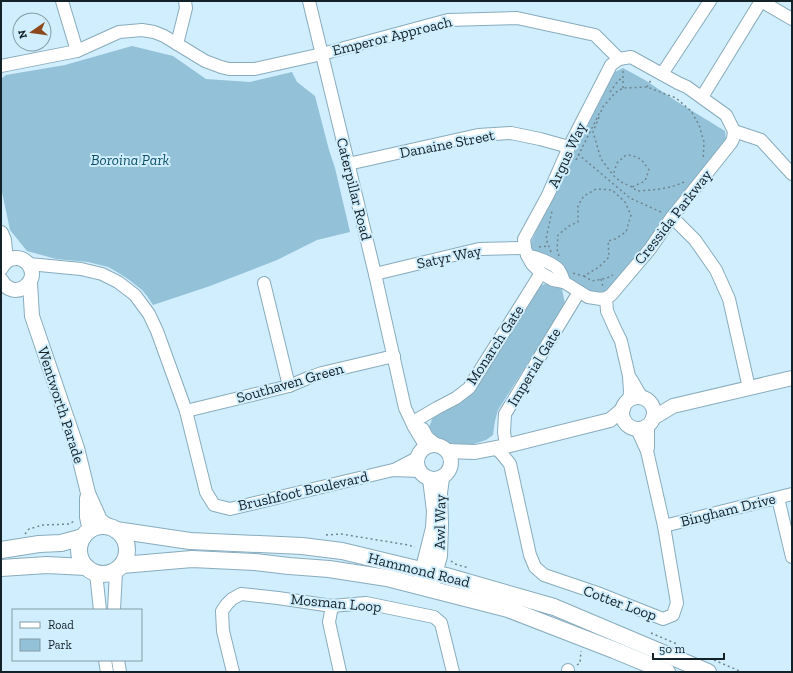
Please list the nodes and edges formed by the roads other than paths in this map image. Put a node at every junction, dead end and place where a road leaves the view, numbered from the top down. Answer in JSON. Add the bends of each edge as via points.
{"nodes":[{"id":1,"x":62,"y":1,"type":"edge"},
{"id":2,"x":185,"y":1,"type":"edge"},
{"id":3,"x":309,"y":1,"type":"edge"},
{"id":4,"x":710,"y":1,"type":"edge"},
{"id":5,"x":761,"y":1,"type":"edge"},
{"id":6,"x":792,"y":19,"type":"edge"},
{"id":7,"x":177,"y":44,"type":"junction"},
{"id":8,"x":77,"y":51,"type":"junction"},
{"id":9,"x":322,"y":54,"type":"junction"},
{"id":10,"x":621,"y":59,"type":"junction"},
{"id":11,"x":1,"y":66,"type":"edge"},
{"id":12,"x":662,"y":74,"type":"junction"},
{"id":13,"x":678,"y":83,"type":"junction"},
{"id":14,"x":702,"y":97,"type":"junction"},
{"id":15,"x":732,"y":127,"type":"junction"},
{"id":16,"x":569,"y":147,"type":"junction"},
{"id":17,"x":348,"y":164,"type":"junction"},
{"id":18,"x":792,"y":174,"type":"edge"},
{"id":19,"x":672,"y":217,"type":"junction"},
{"id":20,"x":2,"y":236,"type":"edge"},
{"id":21,"x":526,"y":252,"type":"junction"},
{"id":22,"x":13,"y":263,"type":"edge"},
{"id":23,"x":56,"y":267,"type":"junction"},
{"id":24,"x":541,"y":273,"type":"junction"},
{"id":25,"x":374,"y":274,"type":"junction"},
{"id":26,"x":567,"y":277,"type":"junction"},
{"id":27,"x":31,"y":281,"type":"junction"},
{"id":28,"x":264,"y":283,"type":"dead end"},
{"id":29,"x":5,"y":285,"type":"edge"},
{"id":30,"x":579,"y":292,"type":"junction"},
{"id":31,"x":606,"y":298,"type":"junction"},
{"id":32,"x":32,"y":316,"type":"junction"},
{"id":33,"x":394,"y":356,"type":"junction"},
{"id":34,"x":399,"y":378,"type":"junction"},
{"id":35,"x":792,"y":378,"type":"edge"},
{"id":36,"x":289,"y":386,"type":"junction"},
{"id":37,"x":750,"y":388,"type":"junction"},
{"id":38,"x":636,"y":402,"type":"junction"},
{"id":39,"x":673,"y":406,"type":"junction"},
{"id":40,"x":186,"y":410,"type":"junction"},
{"id":41,"x":418,"y":419,"type":"junction"},
{"id":42,"x":610,"y":420,"type":"junction"},
{"id":43,"x":641,"y":425,"type":"junction"},
{"id":44,"x":506,"y":446,"type":"junction"},
{"id":45,"x":475,"y":452,"type":"junction"},
{"id":46,"x":429,"y":454,"type":"junction"},
{"id":47,"x":510,"y":464,"type":"junction"},
{"id":48,"x":441,"y":475,"type":"junction"},
{"id":49,"x":88,"y":494,"type":"junction"},
{"id":50,"x":792,"y":494,"type":"edge"},
{"id":51,"x":778,"y":498,"type":"junction"},
{"id":52,"x":664,"y":526,"type":"junction"},
{"id":53,"x":113,"y":528,"type":"junction"},
{"id":54,"x":86,"y":534,"type":"junction"},
{"id":55,"x":1,"y":550,"type":"edge"},
{"id":56,"x":792,"y":557,"type":"edge"},
{"id":57,"x":1,"y":568,"type":"edge"},
{"id":58,"x":119,"y":568,"type":"junction"},
{"id":59,"x":91,"y":570,"type":"junction"},
{"id":60,"x":428,"y":572,"type":"junction"},
{"id":61,"x":424,"y":588,"type":"junction"},
{"id":62,"x":332,"y":606,"type":"junction"},
{"id":63,"x":100,"y":609,"type":"edge"},
{"id":64,"x":114,"y":609,"type":"edge"},
{"id":65,"x":106,"y":661,"type":"edge"},
{"id":66,"x":118,"y":661,"type":"edge"},
{"id":67,"x":107,"y":672,"type":"edge"},
{"id":68,"x":120,"y":672,"type":"edge"},
{"id":69,"x":232,"y":672,"type":"edge"},
{"id":70,"x":340,"y":672,"type":"edge"},
{"id":71,"x":453,"y":672,"type":"edge"},
{"id":72,"x":666,"y":672,"type":"edge"},
{"id":73,"x":708,"y":672,"type":"edge"}],
"edges":[{"from":1,"to":8,"type":"street"},
{"from":2,"to":7,"type":"street","via":[[186,8]]},
{"from":3,"to":9,"type":"street","name":"Caterpillar Road"},
{"from":4,"to":12,"type":"street"},
{"from":5,"to":6,"type":"street"},
{"from":5,"to":14,"type":"street"},
{"from":7,"to":8,"type":"street","name":"Emperor Approach","via":[[154,32],[142,30],[119,32]]},
{"from":7,"to":9,"type":"street","name":"Emperor Approach","via":[[205,61],[230,69],[255,69]]},
{"from":8,"to":11,"type":"street","name":"Emperor Approach"},
{"from":9,"to":10,"type":"street","name":"Emperor Approach","via":[[448,20],[517,18],[595,35]]},
{"from":9,"to":17,"type":"street","name":"Caterpillar Road"},
{"from":10,"to":12,"type":"street","via":[[631,57]]},
{"from":10,"to":16,"type":"street","name":"Argus Way","via":[[611,66]]},
{"from":12,"to":13,"type":"street"},
{"from":13,"to":14,"type":"street"},
{"from":13,"to":15,"type":"street","via":[[686,94]]},
{"from":14,"to":15,"type":"street","via":[[726,115]]},
{"from":15,"to":18,"type":"street","via":[[761,140]]},
{"from":15,"to":19,"type":"street","name":"Cressida Parkway","via":[[731,143]]},
{"from":16,"to":17,"type":"street","name":"Danaine Street","via":[[511,133],[478,135]]},
{"from":16,"to":21,"type":"street","name":"Argus Way","via":[[548,195],[524,239]]},
{"from":17,"to":25,"type":"street","name":"Caterpillar Road"},
{"from":19,"to":31,"type":"street","name":"Cressida Parkway","via":[[650,249]]},
{"from":19,"to":37,"type":"street","via":[[695,240],[719,276],[729,300]]},
{"from":20,"to":22,"type":"street"},
{"from":21,"to":24,"type":"street","via":[[532,264]]},
{"from":21,"to":25,"type":"street","name":"Satyr Way","via":[[513,248],[479,250]]},
{"from":21,"to":26,"type":"street","via":[[554,266]]},
{"from":22,"to":23,"type":"street","name":"Brushfoot Boulevard"},
{"from":22,"to":27,"type":"street","name":"Wentworth Parade","via":[[31,268]]},
{"from":23,"to":27,"type":"street","name":"Brushfoot Boulevard"},
{"from":23,"to":40,"type":"street","name":"Brushfoot Boulevard","via":[[102,274],[135,295],[149,314],[157,331]]},
{"from":24,"to":26,"type":"street","via":[[553,280]]},
{"from":24,"to":41,"type":"street","name":"Monarch Gate","via":[[469,388]]},
{"from":25,"to":33,"type":"street","name":"Caterpillar Road"},
{"from":26,"to":30,"type":"street"},
{"from":27,"to":29,"type":"street","via":[[23,289]]},
{"from":27,"to":32,"type":"street","name":"Wentworth Parade"},
{"from":28,"to":36,"type":"street"},
{"from":29,"to":32,"type":"street","name":"Wentworth Parade"},
{"from":30,"to":31,"type":"street","via":[[588,297]]},
{"from":30,"to":44,"type":"street","name":"Imperial Gate","via":[[505,414]]},
{"from":31,"to":38,"type":"street","via":[[607,311],[621,341]]},
{"from":32,"to":49,"type":"street","name":"Wentworth Parade","via":[[77,448]]},
{"from":33,"to":34,"type":"street","name":"Caterpillar Road"},
{"from":33,"to":36,"type":"street","name":"Southaven Green","via":[[322,373]]},
{"from":34,"to":41,"type":"street","name":"Caterpillar Road"},
{"from":34,"to":46,"type":"street","name":"Caterpillar Road","via":[[405,408]]},
{"from":35,"to":37,"type":"street"},
{"from":36,"to":40,"type":"street","name":"Southaven Green"},
{"from":37,"to":39,"type":"street"},
{"from":38,"to":39,"type":"street"},
{"from":38,"to":42,"type":"street","name":"Brushfoot Boulevard"},
{"from":38,"to":43,"type":"street","via":[[653,410]]},
{"from":38,"to":43,"type":"street","via":[[623,418]]},
{"from":39,"to":43,"type":"street"},
{"from":40,"to":46,"type":"street","name":"Brushfoot Boulevard","via":[[206,492],[214,505],[230,509],[393,470]]},
{"from":41,"to":46,"type":"street","name":"Caterpillar Road","via":[[427,437]]},
{"from":42,"to":43,"type":"street","name":"Brushfoot Boulevard"},
{"from":42,"to":44,"type":"street","name":"Brushfoot Boulevard"},
{"from":43,"to":52,"type":"street","name":"Cotter Loop","via":[[648,445],[647,451]]},
{"from":44,"to":45,"type":"street","name":"Brushfoot Boulevard"},
{"from":44,"to":47,"type":"street","via":[[501,453]]},
{"from":44,"to":47,"type":"street","via":[[515,447]]},
{"from":45,"to":46,"type":"street","name":"Brushfoot Boulevard"},
{"from":45,"to":48,"type":"street","name":"Brushfoot Boulevard"},
{"from":46,"to":48,"type":"street","name":"Awl Way","via":[[451,460]]},
{"from":46,"to":48,"type":"street","via":[[422,475]]},
{"from":47,"to":52,"type":"street","name":"Cotter Loop","via":[[530,556],[535,567],[544,576],[600,594],[663,619],[673,615],[677,603]]},
{"from":48,"to":60,"type":"street","name":"Awl Way","via":[[428,552]]},
{"from":49,"to":53,"type":"street","name":"Wentworth Parade","via":[[100,520]]},
{"from":49,"to":54,"type":"street","name":"Wentworth Parade"},
{"from":50,"to":51,"type":"street","name":"Bingham Drive"},
{"from":51,"to":52,"type":"street","name":"Bingham Drive"},
{"from":51,"to":56,"type":"street"},
{"from":53,"to":54,"type":"main road","name":"Hammond Road","via":[[98,527]]},
{"from":53,"to":58,"type":"main road","via":[[124,538],[127,546],[127,554]]},
{"from":53,"to":60,"type":"main road","name":"Hammond Road","via":[[190,541],[302,546],[342,551]]},
{"from":54,"to":55,"type":"main road","name":"Hammond Road","via":[[61,543]]},
{"from":54,"to":59,"type":"main road","via":[[79,546],[79,555]]},
{"from":57,"to":59,"type":"main road","name":"Hammond Road","via":[[47,565]]},
{"from":58,"to":59,"type":"main road","name":"Hammond Road","via":[[108,574]]},
{"from":58,"to":61,"type":"main road","name":"Hammond Road","via":[[192,560],[255,562],[387,578]]},
{"from":58,"to":64,"type":"street"},
{"from":59,"to":63,"type":"street"},
{"from":60,"to":61,"type":"street","name":"Awl Way"},
{"from":60,"to":73,"type":"main road","name":"Hammond Road","via":[[554,608]]},
{"from":61,"to":72,"type":"main road","name":"Hammond Road","via":[[508,609]]},
{"from":62,"to":69,"type":"street","name":"Mosman Loop","via":[[241,594],[232,599],[222,611],[223,631]]},
{"from":62,"to":70,"type":"street","via":[[329,622]]},
{"from":62,"to":71,"type":"street","name":"Mosman Loop","via":[[366,603],[434,618],[441,623]]},
{"from":65,"to":67,"type":"street"},
{"from":66,"to":68,"type":"street"}]}
